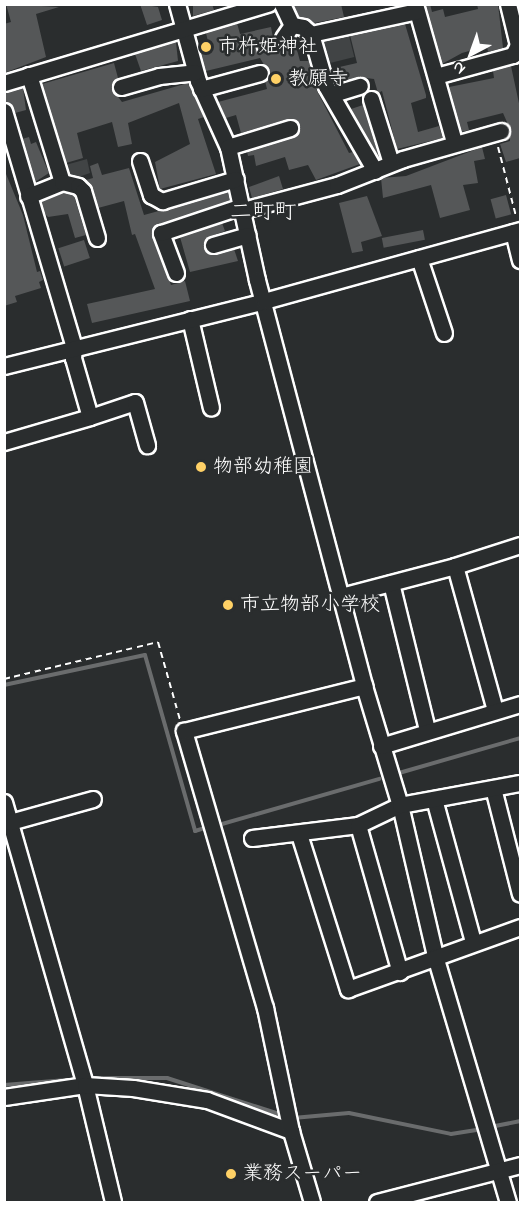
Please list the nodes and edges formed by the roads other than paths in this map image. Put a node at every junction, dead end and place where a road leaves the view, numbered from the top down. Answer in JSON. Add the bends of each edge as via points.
{"nodes":[{"id":1,"x":177,"y":4,"type":"edge"},
{"id":2,"x":268,"y":4,"type":"edge"},
{"id":3,"x":282,"y":4,"type":"edge"},
{"id":4,"x":508,"y":4,"type":"edge"},
{"id":5,"x":416,"y":8,"type":"edge"},
{"id":6,"x":184,"y":27,"type":"junction"},
{"id":7,"x":311,"y":34,"type":"junction"},
{"id":8,"x":195,"y":72,"type":"junction"},
{"id":9,"x":260,"y":73,"type":"dead end"},
{"id":10,"x":29,"y":75,"type":"junction"},
{"id":11,"x":436,"y":76,"type":"junction"},
{"id":12,"x":4,"y":83,"type":"edge"},
{"id":13,"x":360,"y":86,"type":"dead end"},
{"id":14,"x":121,"y":87,"type":"dead end"},
{"id":15,"x":201,"y":89,"type":"junction"},
{"id":16,"x":333,"y":94,"type":"junction"},
{"id":17,"x":371,"y":99,"type":"dead end"},
{"id":18,"x":4,"y":111,"type":"edge"},
{"id":19,"x":290,"y":128,"type":"dead end"},
{"id":20,"x":498,"y":131,"type":"road end"},
{"id":21,"x":224,"y":141,"type":"junction"},
{"id":22,"x":454,"y":142,"type":"junction"},
{"id":23,"x":140,"y":161,"type":"dead end"},
{"id":24,"x":391,"y":163,"type":"junction"},
{"id":25,"x":375,"y":171,"type":"junction"},
{"id":26,"x":236,"y":179,"type":"junction"},
{"id":27,"x":62,"y":182,"type":"junction"},
{"id":28,"x":28,"y":196,"type":"junction"},
{"id":29,"x":243,"y":208,"type":"junction"},
{"id":30,"x":516,"y":226,"type":"edge"},
{"id":31,"x":248,"y":235,"type":"junction"},
{"id":32,"x":97,"y":238,"type":"dead end"},
{"id":33,"x":213,"y":245,"type":"dead end"},
{"id":34,"x":419,"y":258,"type":"junction"},
{"id":35,"x":520,"y":260,"type":"edge"},
{"id":36,"x":176,"y":273,"type":"dead end"},
{"id":37,"x":264,"y":301,"type":"junction"},
{"id":38,"x":190,"y":319,"type":"junction"},
{"id":39,"x":444,"y":333,"type":"dead end"},
{"id":40,"x":74,"y":348,"type":"junction"},
{"id":41,"x":4,"y":366,"type":"edge"},
{"id":42,"x":212,"y":408,"type":"dead end"},
{"id":43,"x":90,"y":417,"type":"junction"},
{"id":44,"x":4,"y":442,"type":"edge"},
{"id":45,"x":147,"y":444,"type":"dead end"},
{"id":46,"x":520,"y":547,"type":"edge"},
{"id":47,"x":455,"y":567,"type":"junction"},
{"id":48,"x":391,"y":583,"type":"junction"},
{"id":49,"x":341,"y":596,"type":"junction"},
{"id":50,"x":364,"y":687,"type":"junction"},
{"id":51,"x":520,"y":704,"type":"edge"},
{"id":52,"x":495,"y":710,"type":"junction"},
{"id":53,"x":427,"y":730,"type":"junction"},
{"id":54,"x":381,"y":746,"type":"junction"},
{"id":55,"x":520,"y":783,"type":"edge"},
{"id":56,"x":493,"y":788,"type":"junction"},
{"id":57,"x":93,"y":798,"type":"dead end"},
{"id":58,"x":434,"y":799,"type":"junction"},
{"id":59,"x":4,"y":802,"type":"edge"},
{"id":60,"x":400,"y":805,"type":"junction"},
{"id":61,"x":10,"y":822,"type":"junction"},
{"id":62,"x":358,"y":825,"type":"junction"},
{"id":63,"x":298,"y":834,"type":"junction"},
{"id":64,"x":252,"y":838,"type":"dead end"},
{"id":65,"x":520,"y":894,"type":"edge"},
{"id":66,"x":520,"y":927,"type":"edge"},
{"id":67,"x":473,"y":942,"type":"junction"},
{"id":68,"x":435,"y":956,"type":"junction"},
{"id":69,"x":400,"y":972,"type":"junction"},
{"id":70,"x":85,"y":1085,"type":"junction"},
{"id":71,"x":4,"y":1097,"type":"edge"},
{"id":72,"x":291,"y":1131,"type":"junction"},
{"id":73,"x":520,"y":1165,"type":"edge"},
{"id":74,"x":501,"y":1171,"type":"junction"},
{"id":75,"x":113,"y":1203,"type":"edge"},
{"id":76,"x":312,"y":1203,"type":"edge"},
{"id":77,"x":378,"y":1203,"type":"edge"},
{"id":78,"x":508,"y":1203,"type":"edge"}],
"edges":[{"from":1,"to":6,"type":"street"},
{"from":2,"to":6,"type":"street"},
{"from":3,"to":7,"type":"street","via":[[287,31],[303,27]]},
{"from":4,"to":11,"type":"street","via":[[518,45],[513,55]]},
{"from":5,"to":7,"type":"street"},
{"from":5,"to":11,"type":"street"},
{"from":6,"to":8,"type":"street"},
{"from":6,"to":10,"type":"street"},
{"from":7,"to":16,"type":"street","via":[[326,86]]},
{"from":8,"to":14,"type":"street","via":[[159,76]]},
{"from":8,"to":15,"type":"street"},
{"from":9,"to":15,"type":"street"},
{"from":10,"to":12,"type":"street"},
{"from":10,"to":27,"type":"street"},
{"from":11,"to":22,"type":"street"},
{"from":13,"to":16,"type":"street"},
{"from":15,"to":21,"type":"street"},
{"from":16,"to":25,"type":"street","via":[[348,128]]},
{"from":17,"to":24,"type":"street"},
{"from":18,"to":28,"type":"street"},
{"from":19,"to":21,"type":"street"},
{"from":20,"to":22,"type":"street"},
{"from":21,"to":26,"type":"street"},
{"from":22,"to":24,"type":"street"},
{"from":23,"to":26,"type":"street","via":[[151,195],[162,201]]},
{"from":24,"to":25,"type":"street"},
{"from":25,"to":29,"type":"street"},
{"from":26,"to":29,"type":"street"},
{"from":27,"to":28,"type":"street"},
{"from":27,"to":32,"type":"street","via":[[83,191]]},
{"from":28,"to":40,"type":"street"},
{"from":29,"to":31,"type":"street"},
{"from":29,"to":36,"type":"street","via":[[161,233]]},
{"from":30,"to":34,"type":"street"},
{"from":30,"to":35,"type":"street"},
{"from":31,"to":33,"type":"street"},
{"from":31,"to":37,"type":"street"},
{"from":34,"to":37,"type":"street"},
{"from":34,"to":39,"type":"street"},
{"from":37,"to":38,"type":"street"},
{"from":37,"to":49,"type":"street"},
{"from":38,"to":40,"type":"street"},
{"from":38,"to":42,"type":"street"},
{"from":40,"to":41,"type":"street"},
{"from":40,"to":43,"type":"street","via":[[73,358]]},
{"from":43,"to":44,"type":"street"},
{"from":43,"to":45,"type":"street","via":[[135,402]]},
{"from":46,"to":47,"type":"street"},
{"from":47,"to":48,"type":"street"},
{"from":47,"to":52,"type":"street"},
{"from":48,"to":49,"type":"street"},
{"from":48,"to":53,"type":"street"},
{"from":49,"to":50,"type":"street"},
{"from":50,"to":54,"type":"street"},
{"from":50,"to":72,"type":"street","via":[[184,731],[266,1008]]},
{"from":51,"to":52,"type":"street"},
{"from":52,"to":53,"type":"street"},
{"from":53,"to":54,"type":"street"},
{"from":54,"to":60,"type":"street"},
{"from":55,"to":56,"type":"street"},
{"from":56,"to":58,"type":"street"},
{"from":56,"to":65,"type":"street"},
{"from":57,"to":61,"type":"street"},
{"from":58,"to":60,"type":"street"},
{"from":58,"to":67,"type":"street"},
{"from":59,"to":61,"type":"street"},
{"from":60,"to":62,"type":"street"},
{"from":60,"to":68,"type":"street"},
{"from":61,"to":70,"type":"street"},
{"from":62,"to":63,"type":"street"},
{"from":62,"to":69,"type":"street"},
{"from":63,"to":64,"type":"street"},
{"from":63,"to":69,"type":"street","via":[[348,989]]},
{"from":66,"to":67,"type":"street"},
{"from":67,"to":68,"type":"street"},
{"from":68,"to":69,"type":"street"},
{"from":68,"to":74,"type":"street"},
{"from":70,"to":71,"type":"street"},
{"from":70,"to":72,"type":"street","via":[[207,1100]]},
{"from":70,"to":75,"type":"street"},
{"from":72,"to":76,"type":"street"},
{"from":73,"to":74,"type":"street"},
{"from":74,"to":77,"type":"street"},
{"from":74,"to":78,"type":"street"}]}
